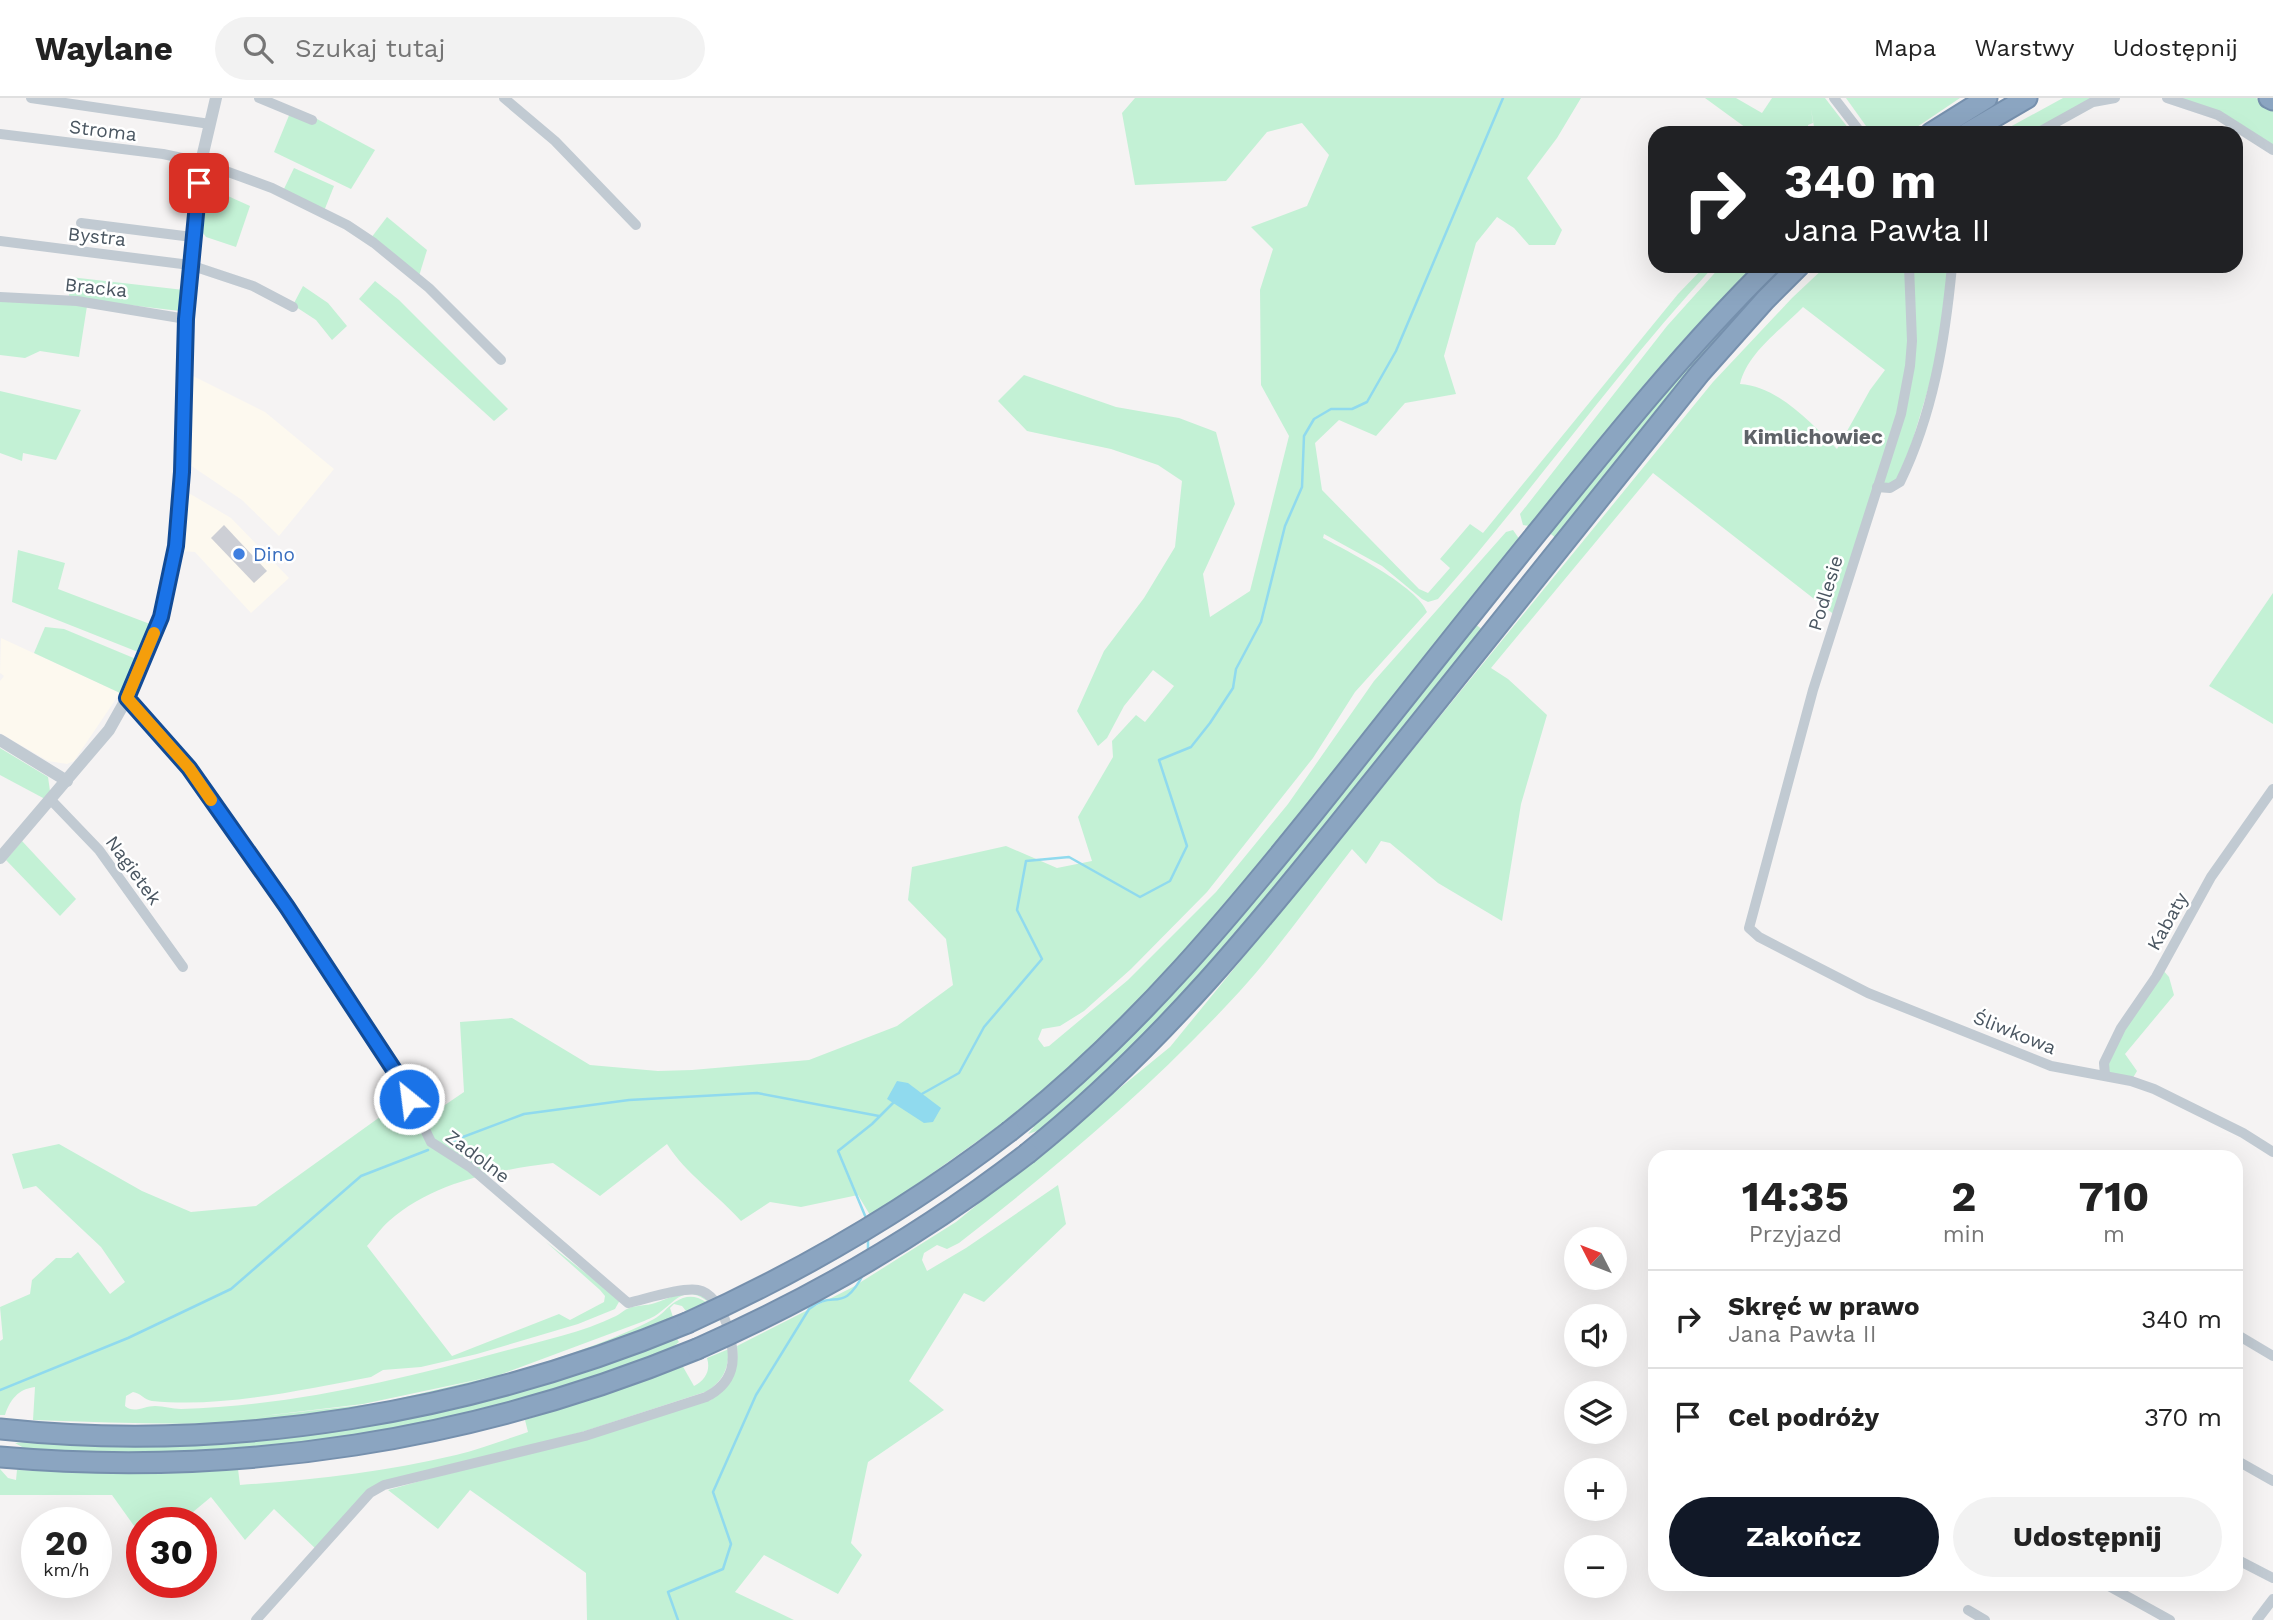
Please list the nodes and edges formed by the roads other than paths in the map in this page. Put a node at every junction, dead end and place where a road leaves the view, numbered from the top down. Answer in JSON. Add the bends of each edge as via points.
{"nodes":[{"id":1,"x":31,"y":98,"type":"edge"},
{"id":2,"x":216,"y":98,"type":"edge"},
{"id":3,"x":259,"y":98,"type":"edge"},
{"id":4,"x":504,"y":98,"type":"edge"},
{"id":5,"x":1834,"y":98,"type":"edge"},
{"id":6,"x":1987,"y":98,"type":"edge"},
{"id":7,"x":2027,"y":98,"type":"edge"},
{"id":8,"x":2115,"y":98,"type":"edge"},
{"id":9,"x":2167,"y":98,"type":"edge"},
{"id":10,"x":312,"y":120,"type":"dead end"},
{"id":11,"x":210,"y":124,"type":"junction"},
{"id":12,"x":1856,"y":126,"type":"edge"},
{"id":13,"x":1942,"y":126,"type":"edge"},
{"id":14,"x":1979,"y":126,"type":"edge"},
{"id":15,"x":2049,"y":126,"type":"edge"},
{"id":16,"x":2235,"y":126,"type":"edge"},
{"id":17,"x":2243,"y":131,"type":"edge"},
{"id":18,"x":0,"y":134,"type":"edge"},
{"id":19,"x":2273,"y":150,"type":"edge"},
{"id":20,"x":201,"y":162,"type":"junction"},
{"id":21,"x":81,"y":223,"type":"dead end"},
{"id":22,"x":636,"y":225,"type":"dead end"},
{"id":23,"x":192,"y":237,"type":"junction"},
{"id":24,"x":0,"y":241,"type":"edge"},
{"id":25,"x":190,"y":265,"type":"junction"},
{"id":26,"x":1762,"y":273,"type":"edge"},
{"id":27,"x":1792,"y":273,"type":"edge"},
{"id":28,"x":1909,"y":273,"type":"edge"},
{"id":29,"x":1951,"y":273,"type":"edge"},
{"id":30,"x":0,"y":297,"type":"edge"},
{"id":31,"x":293,"y":307,"type":"dead end"},
{"id":32,"x":186,"y":319,"type":"junction"},
{"id":33,"x":501,"y":360,"type":"dead end"},
{"id":34,"x":1877,"y":487,"type":"junction"},
{"id":35,"x":127,"y":698,"type":"junction"},
{"id":36,"x":0,"y":740,"type":"edge"},
{"id":37,"x":67,"y":781,"type":"junction"},
{"id":38,"x":2273,"y":789,"type":"edge"},
{"id":39,"x":51,"y":800,"type":"junction"},
{"id":40,"x":0,"y":858,"type":"edge"},
{"id":41,"x":1749,"y":928,"type":"joint"},
{"id":42,"x":183,"y":967,"type":"dead end"},
{"id":43,"x":2105,"y":1075,"type":"junction"},
{"id":44,"x":2273,"y":1152,"type":"edge"},
{"id":45,"x":2243,"y":1338,"type":"edge"},
{"id":46,"x":2273,"y":1356,"type":"edge"},
{"id":47,"x":3,"y":1429,"type":"edge"},
{"id":48,"x":1,"y":1457,"type":"edge"},
{"id":49,"x":2243,"y":1464,"type":"edge"},
{"id":50,"x":2273,"y":1481,"type":"edge"},
{"id":51,"x":2243,"y":1563,"type":"edge"},
{"id":52,"x":2273,"y":1578,"type":"edge"},
{"id":53,"x":2118,"y":1591,"type":"edge"},
{"id":54,"x":2273,"y":1600,"type":"edge"},
{"id":55,"x":1968,"y":1610,"type":"dead end"},
{"id":56,"x":256,"y":1620,"type":"edge"},
{"id":57,"x":1985,"y":1620,"type":"edge"},
{"id":58,"x":2171,"y":1620,"type":"edge"},
{"id":59,"x":2258,"y":1620,"type":"edge"}],
"edges":[{"from":1,"to":11,"type":"street"},
{"from":2,"to":11,"type":"street"},
{"from":3,"to":10,"type":"street"},
{"from":4,"to":22,"type":"street"},
{"from":5,"to":12,"type":"street"},
{"from":6,"to":13,"type":"highway"},
{"from":7,"to":14,"type":"highway"},
{"from":8,"to":15,"type":"street","via":[[2093,102]]},
{"from":9,"to":16,"type":"street","via":[[2218,115]]},
{"from":11,"to":20,"type":"street"},
{"from":17,"to":19,"type":"street"},
{"from":18,"to":20,"type":"street","name":"Stroma"},
{"from":20,"to":23,"type":"street"},
{"from":20,"to":33,"type":"street","name":"Stroma","via":[[272,188],[347,225],[429,288]]},
{"from":21,"to":23,"type":"street"},
{"from":23,"to":25,"type":"street"},
{"from":24,"to":25,"type":"street","name":"Bystra"},
{"from":25,"to":31,"type":"street","name":"Bystra","via":[[253,286]]},
{"from":25,"to":32,"type":"street"},
{"from":26,"to":47,"type":"highway","bridge":true,"via":[[1633,415],[1193,958],[1094,1059],[1010,1131],[940,1182],[852,1239],[770,1284],[687,1323],[528,1379],[358,1418],[221,1433]]},
{"from":27,"to":48,"type":"highway","bridge":true,"via":[[1700,373],[1231,957],[1142,1053],[1089,1102],[952,1208],[875,1258],[698,1349],[524,1410],[341,1448],[183,1463]]},
{"from":28,"to":34,"type":"street","name":"Podlesie","via":[[1910,366]]},
{"from":29,"to":34,"type":"street","via":[[1931,401],[1900,482],[1890,488]]},
{"from":30,"to":32,"type":"street","name":"Bracka","via":[[77,301]]},
{"from":32,"to":35,"type":"street","via":[[176,546],[161,617]]},
{"from":34,"to":41,"type":"street","name":"Podlesie","via":[[1813,691]]},
{"from":35,"to":37,"type":"street","via":[[109,730]]},
{"from":35,"to":56,"type":"street","name":"Zadolne","via":[[189,768],[287,907],[402,1082],[431,1142],[470,1167],[628,1303],[682,1289],[706,1293],[716,1302],[733,1347],[733,1365],[721,1387],[706,1397],[585,1436],[384,1485],[370,1493]]},
{"from":36,"to":37,"type":"street"},
{"from":37,"to":39,"type":"street"},
{"from":38,"to":43,"type":"street","name":"Kabaty","via":[[2211,877],[2156,977],[2121,1028],[2104,1063]]},
{"from":39,"to":40,"type":"street"},
{"from":39,"to":42,"type":"street","name":"Nagietek","via":[[99,850]]},
{"from":41,"to":43,"type":"street","name":"Śliwkowa","via":[[1868,993],[2051,1066]]},
{"from":43,"to":44,"type":"street","name":"Śliwkowa","via":[[2154,1089]]},
{"from":45,"to":46,"type":"street"},
{"from":49,"to":50,"type":"street"},
{"from":51,"to":52,"type":"street"},
{"from":53,"to":58,"type":"street"},
{"from":54,"to":59,"type":"street"},
{"from":55,"to":57,"type":"street"}]}
